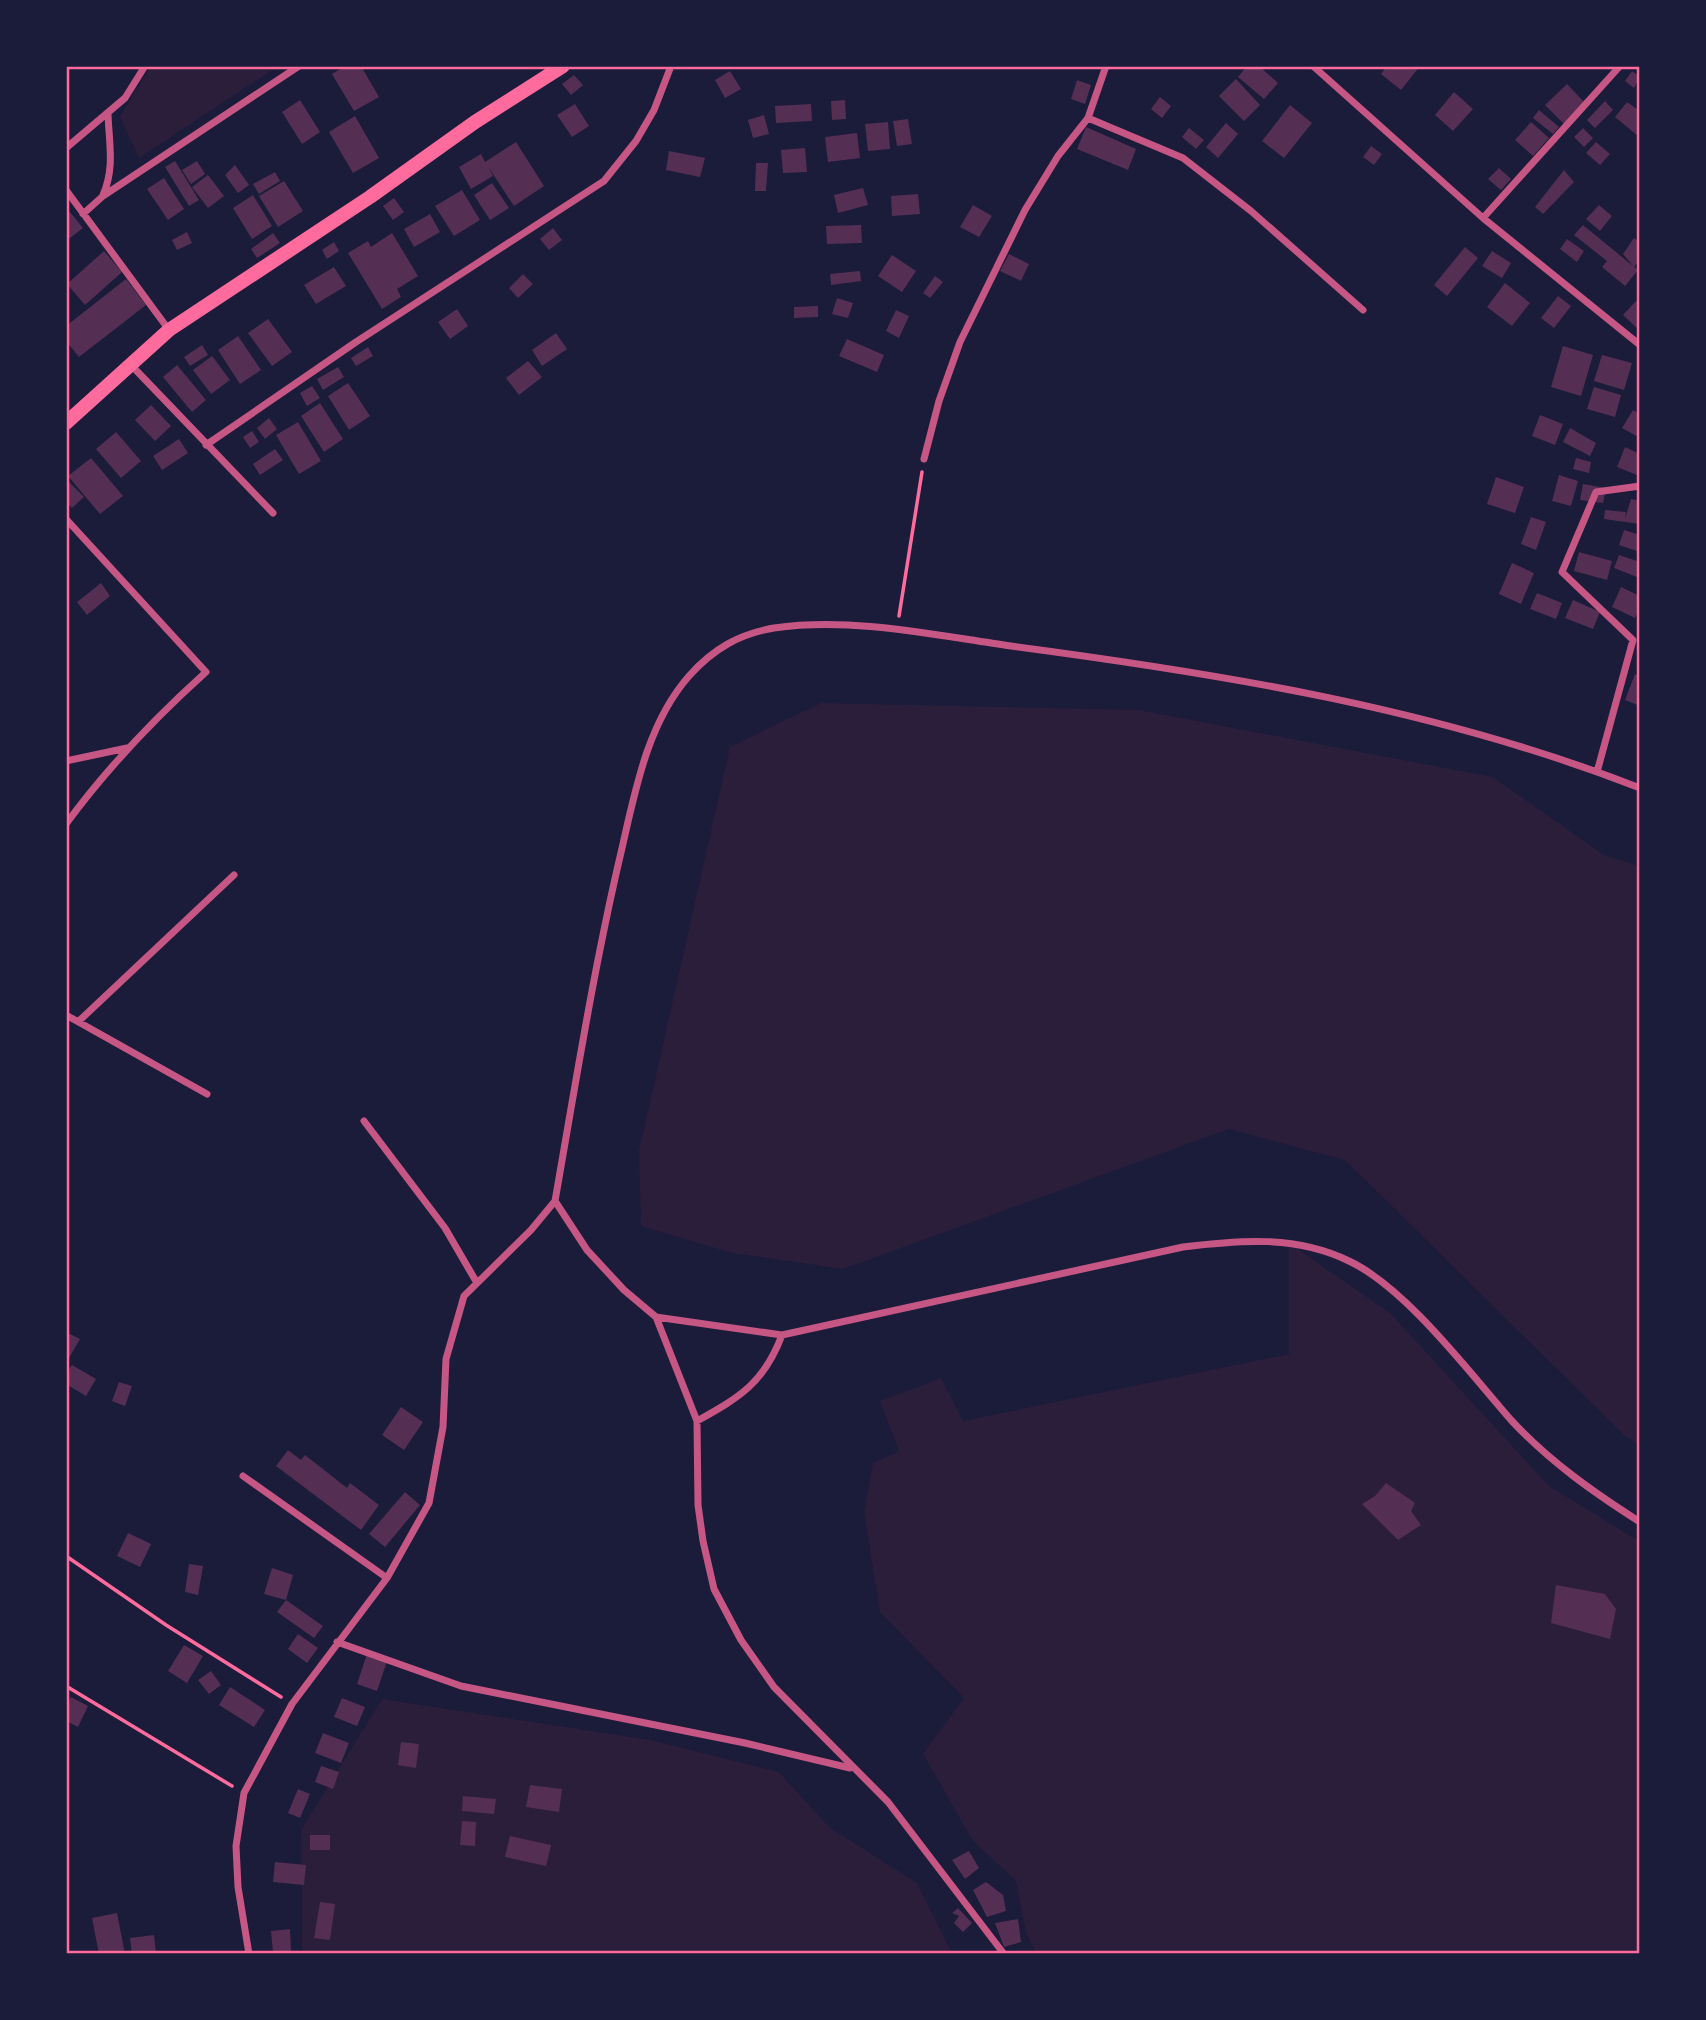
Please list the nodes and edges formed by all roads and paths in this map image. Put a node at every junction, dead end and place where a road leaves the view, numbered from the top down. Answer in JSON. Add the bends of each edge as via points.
{"nodes":[{"id":1,"x":145,"y":66,"type":"edge"},
{"id":2,"x":299,"y":66,"type":"edge"},
{"id":3,"x":563,"y":66,"type":"edge"},
{"id":4,"x":671,"y":66,"type":"edge"},
{"id":5,"x":1106,"y":66,"type":"edge"},
{"id":6,"x":1313,"y":66,"type":"edge"},
{"id":7,"x":1620,"y":66,"type":"edge"},
{"id":8,"x":108,"y":114,"type":"junction"},
{"id":9,"x":1088,"y":118,"type":"junction"},
{"id":10,"x":66,"y":148,"type":"edge"},
{"id":11,"x":66,"y":190,"type":"edge"},
{"id":12,"x":103,"y":195,"type":"junction"},
{"id":13,"x":83,"y":214,"type":"junction"},
{"id":14,"x":1483,"y":218,"type":"junction"},
{"id":15,"x":1363,"y":310,"type":"dead end"},
{"id":16,"x":169,"y":330,"type":"junction"},
{"id":17,"x":1640,"y":345,"type":"edge"},
{"id":18,"x":132,"y":366,"type":"junction"},
{"id":19,"x":66,"y":423,"type":"edge"},
{"id":20,"x":206,"y":445,"type":"junction"},
{"id":21,"x":924,"y":460,"type":"joint"},
{"id":22,"x":1640,"y":486,"type":"edge"},
{"id":23,"x":273,"y":513,"type":"dead end"},
{"id":24,"x":66,"y":519,"type":"edge"},
{"id":25,"x":897,"y":631,"type":"junction"},
{"id":26,"x":129,"y":748,"type":"junction"},
{"id":27,"x":66,"y":761,"type":"edge"},
{"id":28,"x":1597,"y":772,"type":"junction"},
{"id":29,"x":1640,"y":788,"type":"edge"},
{"id":30,"x":66,"y":824,"type":"edge"},
{"id":31,"x":234,"y":875,"type":"dead end"},
{"id":32,"x":66,"y":1015,"type":"edge"},
{"id":33,"x":79,"y":1021,"type":"junction"},
{"id":34,"x":207,"y":1094,"type":"dead end"},
{"id":35,"x":364,"y":1121,"type":"dead end"},
{"id":36,"x":555,"y":1201,"type":"junction"},
{"id":37,"x":477,"y":1283,"type":"junction"},
{"id":38,"x":656,"y":1317,"type":"junction"},
{"id":39,"x":782,"y":1335,"type":"junction"},
{"id":40,"x":697,"y":1421,"type":"junction"},
{"id":41,"x":243,"y":1476,"type":"dead end"},
{"id":42,"x":1640,"y":1522,"type":"edge"},
{"id":43,"x":66,"y":1556,"type":"edge"},
{"id":44,"x":387,"y":1578,"type":"junction"},
{"id":45,"x":337,"y":1642,"type":"junction"},
{"id":46,"x":66,"y":1686,"type":"edge"},
{"id":47,"x":292,"y":1704,"type":"junction"},
{"id":48,"x":850,"y":1768,"type":"junction"},
{"id":49,"x":244,"y":1793,"type":"junction"},
{"id":50,"x":249,"y":1954,"type":"edge"},
{"id":51,"x":1004,"y":1954,"type":"edge"}],
"edges":[{"from":1,"to":8,"type":"street","via":[[125,99]]},
{"from":2,"to":12,"type":"street"},
{"from":3,"to":16,"type":"main road"},
{"from":4,"to":20,"type":"street","via":[[636,141],[604,181]]},
{"from":5,"to":9,"type":"street"},
{"from":6,"to":14,"type":"street"},
{"from":7,"to":14,"type":"street"},
{"from":8,"to":10,"type":"street"},
{"from":8,"to":12,"type":"street","via":[[112,160]]},
{"from":9,"to":15,"type":"street","via":[[1183,158]]},
{"from":9,"to":21,"type":"street","via":[[1031,200],[988,284],[956,354]]},
{"from":11,"to":13,"type":"street"},
{"from":12,"to":13,"type":"street"},
{"from":13,"to":16,"type":"street"},
{"from":14,"to":17,"type":"street"},
{"from":16,"to":18,"type":"main road"},
{"from":18,"to":19,"type":"main road"},
{"from":18,"to":20,"type":"street"},
{"from":20,"to":23,"type":"street"},
{"from":21,"to":25,"type":"path"},
{"from":22,"to":28,"type":"street","via":[[1596,492],[1562,572],[1633,640]]},
{"from":24,"to":26,"type":"street","via":[[206,672]]},
{"from":25,"to":28,"type":"street","via":[[1325,695]]},
{"from":25,"to":36,"type":"street","via":[[816,625],[739,637],[712,653],[660,718],[643,763],[604,925]]},
{"from":26,"to":27,"type":"street"},
{"from":26,"to":30,"type":"street"},
{"from":28,"to":29,"type":"street"},
{"from":31,"to":33,"type":"street"},
{"from":32,"to":33,"type":"street"},
{"from":33,"to":34,"type":"street"},
{"from":35,"to":37,"type":"street","via":[[445,1228]]},
{"from":36,"to":37,"type":"street"},
{"from":36,"to":38,"type":"street","via":[[587,1250]]},
{"from":37,"to":44,"type":"street","via":[[464,1296],[446,1359],[443,1427],[429,1503]]},
{"from":38,"to":39,"type":"street"},
{"from":38,"to":40,"type":"street"},
{"from":39,"to":40,"type":"street","via":[[758,1381]]},
{"from":39,"to":42,"type":"street","via":[[1182,1247],[1249,1239],[1302,1245],[1350,1261],[1391,1290],[1557,1465]]},
{"from":40,"to":48,"type":"street","via":[[698,1505],[714,1588],[741,1640],[774,1687]]},
{"from":41,"to":44,"type":"street"},
{"from":43,"to":47,"type":"path"},
{"from":44,"to":45,"type":"street"},
{"from":45,"to":47,"type":"street"},
{"from":45,"to":48,"type":"street","via":[[461,1686]]},
{"from":46,"to":49,"type":"path"},
{"from":47,"to":49,"type":"street"},
{"from":48,"to":51,"type":"street","via":[[888,1802]]},
{"from":49,"to":50,"type":"street","via":[[236,1846]]}]}
